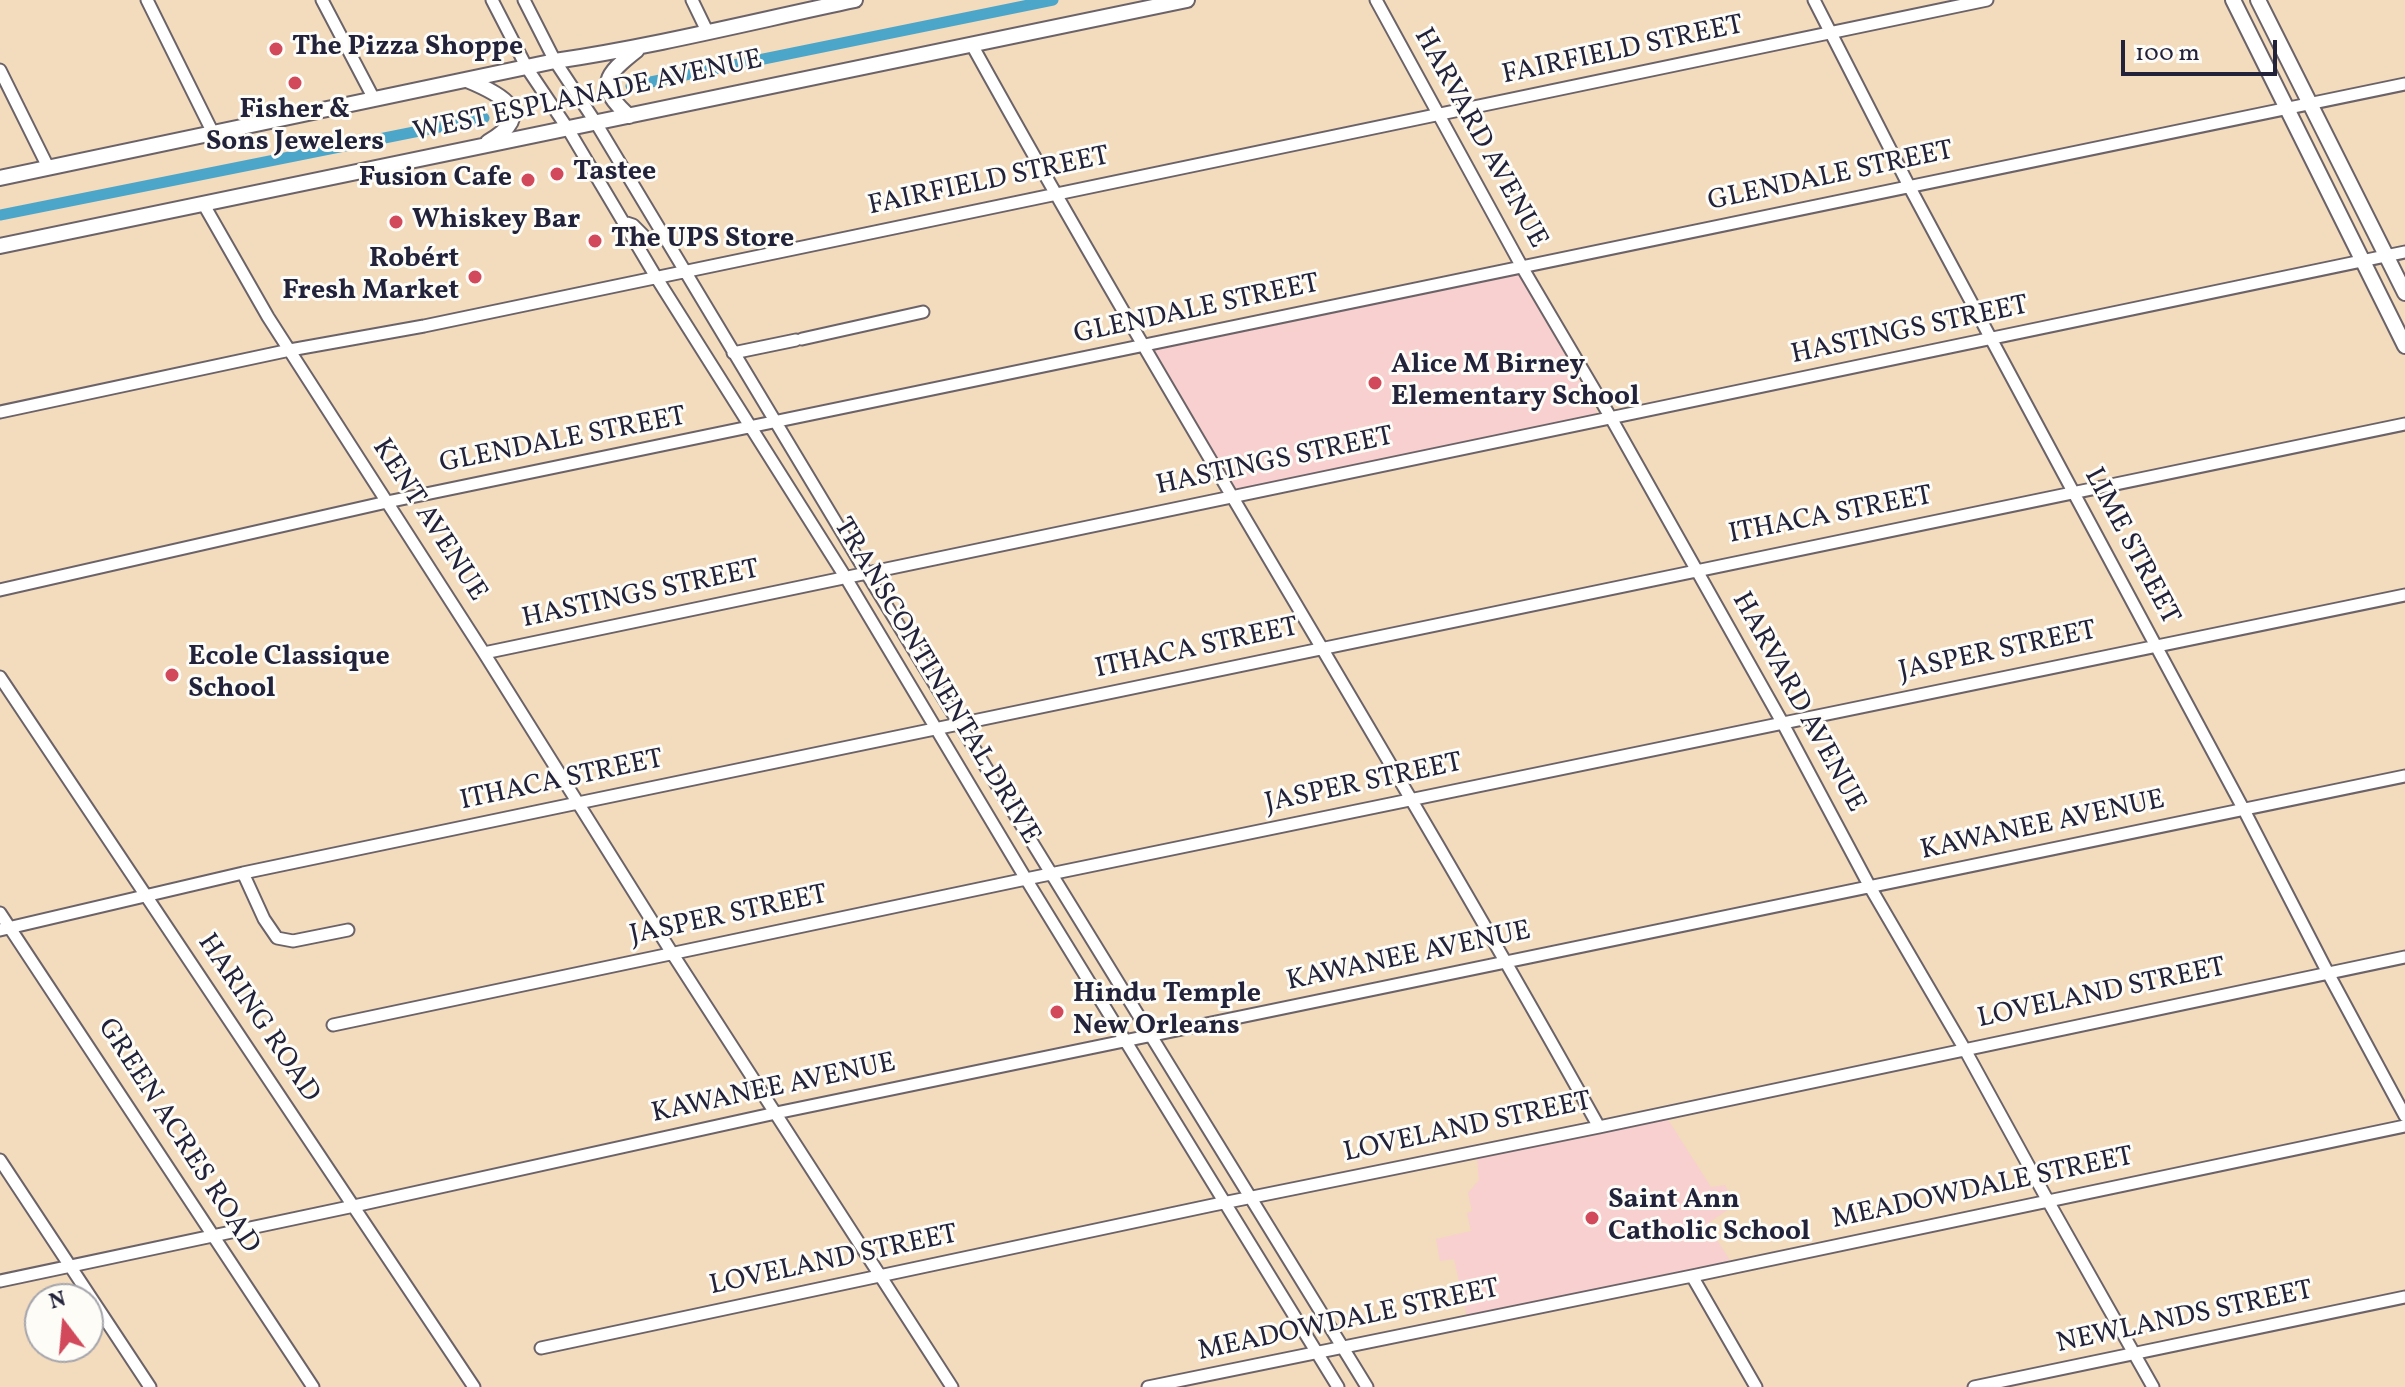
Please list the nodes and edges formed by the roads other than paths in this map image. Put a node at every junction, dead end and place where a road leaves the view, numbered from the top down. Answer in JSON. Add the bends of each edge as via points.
{"nodes":[{"id":1,"x":147,"y":0,"type":"edge"},
{"id":2,"x":322,"y":0,"type":"edge"},
{"id":3,"x":492,"y":0,"type":"edge"},
{"id":4,"x":524,"y":0,"type":"edge"},
{"id":5,"x":692,"y":0,"type":"edge"},
{"id":6,"x":855,"y":0,"type":"edge"},
{"id":7,"x":1186,"y":0,"type":"edge"},
{"id":8,"x":1376,"y":0,"type":"edge"},
{"id":9,"x":1814,"y":0,"type":"edge"},
{"id":10,"x":1987,"y":0,"type":"edge"},
{"id":11,"x":2233,"y":0,"type":"edge"},
{"id":12,"x":2258,"y":0,"type":"edge"},
{"id":13,"x":707,"y":31,"type":"junction"},
{"id":14,"x":1829,"y":33,"type":"junction"},
{"id":15,"x":972,"y":45,"type":"junction"},
{"id":16,"x":640,"y":47,"type":"junction"},
{"id":17,"x":555,"y":61,"type":"junction"},
{"id":18,"x":527,"y":68,"type":"junction"},
{"id":19,"x":0,"y":70,"type":"edge"},
{"id":20,"x":467,"y":80,"type":"junction"},
{"id":21,"x":2405,"y":84,"type":"edge"},
{"id":22,"x":374,"y":99,"type":"junction"},
{"id":23,"x":2310,"y":104,"type":"junction"},
{"id":24,"x":2287,"y":109,"type":"junction"},
{"id":25,"x":629,"y":116,"type":"junction"},
{"id":26,"x":1438,"y":116,"type":"junction"},
{"id":27,"x":596,"y":123,"type":"junction"},
{"id":28,"x":568,"y":129,"type":"junction"},
{"id":29,"x":213,"y":133,"type":"junction"},
{"id":30,"x":478,"y":148,"type":"junction"},
{"id":31,"x":48,"y":167,"type":"junction"},
{"id":32,"x":0,"y":178,"type":"edge"},
{"id":33,"x":1909,"y":186,"type":"junction"},
{"id":34,"x":1055,"y":194,"type":"junction"},
{"id":35,"x":204,"y":205,"type":"junction"},
{"id":36,"x":623,"y":221,"type":"junction"},
{"id":37,"x":662,"y":234,"type":"junction"},
{"id":38,"x":0,"y":246,"type":"edge"},
{"id":39,"x":2405,"y":252,"type":"edge"},
{"id":40,"x":2387,"y":256,"type":"junction"},
{"id":41,"x":2363,"y":261,"type":"junction"},
{"id":42,"x":1522,"y":267,"type":"junction"},
{"id":43,"x":683,"y":271,"type":"junction"},
{"id":44,"x":656,"y":277,"type":"junction"},
{"id":45,"x":2405,"y":293,"type":"edge"},
{"id":46,"x":923,"y":312,"type":"dead end"},
{"id":47,"x":1993,"y":340,"type":"junction"},
{"id":48,"x":1143,"y":346,"type":"junction"},
{"id":49,"x":2405,"y":346,"type":"edge"},
{"id":50,"x":290,"y":350,"type":"junction"},
{"id":51,"x":733,"y":353,"type":"junction"},
{"id":52,"x":0,"y":412,"type":"edge"},
{"id":53,"x":1611,"y":418,"type":"junction"},
{"id":54,"x":776,"y":423,"type":"junction"},
{"id":55,"x":2405,"y":424,"type":"edge"},
{"id":56,"x":750,"y":428,"type":"junction"},
{"id":57,"x":2074,"y":493,"type":"junction"},
{"id":58,"x":1233,"y":496,"type":"junction"},
{"id":59,"x":387,"y":502,"type":"junction"},
{"id":60,"x":1694,"y":569,"type":"junction"},
{"id":61,"x":867,"y":574,"type":"junction"},
{"id":62,"x":846,"y":578,"type":"junction"},
{"id":63,"x":0,"y":590,"type":"edge"},
{"id":64,"x":2405,"y":595,"type":"edge"},
{"id":65,"x":2155,"y":645,"type":"junction"},
{"id":66,"x":1323,"y":649,"type":"junction"},
{"id":67,"x":484,"y":653,"type":"junction"},
{"id":68,"x":0,"y":677,"type":"edge"},
{"id":69,"x":1782,"y":722,"type":"junction"},
{"id":70,"x":960,"y":724,"type":"junction"},
{"id":71,"x":935,"y":729,"type":"junction"},
{"id":72,"x":2405,"y":776,"type":"edge"},
{"id":73,"x":1411,"y":800,"type":"junction"},
{"id":74,"x":578,"y":803,"type":"junction"},
{"id":75,"x":2244,"y":810,"type":"junction"},
{"id":76,"x":243,"y":873,"type":"junction"},
{"id":77,"x":1052,"y":873,"type":"junction"},
{"id":78,"x":1026,"y":879,"type":"junction"},
{"id":79,"x":1870,"y":887,"type":"junction"},
{"id":80,"x":147,"y":897,"type":"junction"},
{"id":81,"x":0,"y":913,"type":"edge"},
{"id":82,"x":5,"y":929,"type":"edge"},
{"id":83,"x":348,"y":930,"type":"dead end"},
{"id":84,"x":672,"y":953,"type":"junction"},
{"id":85,"x":2405,"y":957,"type":"edge"},
{"id":86,"x":1507,"y":962,"type":"junction"},
{"id":87,"x":2328,"y":973,"type":"junction"},
{"id":88,"x":333,"y":1025,"type":"dead end"},
{"id":89,"x":1151,"y":1035,"type":"junction"},
{"id":90,"x":1126,"y":1040,"type":"junction"},
{"id":91,"x":1964,"y":1048,"type":"junction"},
{"id":92,"x":776,"y":1113,"type":"junction"},
{"id":93,"x":2405,"y":1116,"type":"edge"},
{"id":94,"x":2405,"y":1126,"type":"edge"},
{"id":95,"x":1599,"y":1127,"type":"junction"},
{"id":96,"x":0,"y":1160,"type":"edge"},
{"id":97,"x":1251,"y":1198,"type":"junction"},
{"id":98,"x":2048,"y":1201,"type":"junction"},
{"id":99,"x":1225,"y":1202,"type":"junction"},
{"id":100,"x":354,"y":1206,"type":"junction"},
{"id":101,"x":214,"y":1236,"type":"junction"},
{"id":102,"x":70,"y":1266,"type":"junction"},
{"id":103,"x":881,"y":1276,"type":"junction"},
{"id":104,"x":1692,"y":1276,"type":"junction"},
{"id":105,"x":0,"y":1281,"type":"edge"},
{"id":106,"x":2405,"y":1297,"type":"edge"},
{"id":107,"x":541,"y":1348,"type":"dead end"},
{"id":108,"x":1343,"y":1348,"type":"junction"},
{"id":109,"x":1317,"y":1353,"type":"junction"},
{"id":110,"x":2134,"y":1353,"type":"junction"},
{"id":111,"x":150,"y":1387,"type":"edge"},
{"id":112,"x":313,"y":1387,"type":"edge"},
{"id":113,"x":474,"y":1387,"type":"edge"},
{"id":114,"x":952,"y":1387,"type":"edge"},
{"id":115,"x":1148,"y":1387,"type":"edge"},
{"id":116,"x":1338,"y":1387,"type":"edge"},
{"id":117,"x":1367,"y":1387,"type":"edge"},
{"id":118,"x":1756,"y":1387,"type":"edge"},
{"id":119,"x":1974,"y":1387,"type":"edge"},
{"id":120,"x":2153,"y":1387,"type":"edge"}],
"edges":[{"from":1,"to":29,"type":"street"},
{"from":2,"to":22,"type":"street"},
{"from":3,"to":18,"type":"street","name":"TRANSCONTINENTAL DRIVE"},
{"from":4,"to":17,"type":"street","name":"TRANSCONTINENTAL DRIVE"},
{"from":5,"to":13,"type":"street"},
{"from":6,"to":13,"type":"main road","name":"WEST ESPLANADE AVENUE"},
{"from":7,"to":15,"type":"main road","name":"WEST ESPLANADE AVENUE"},
{"from":8,"to":26,"type":"street","name":"HARVARD AVENUE"},
{"from":9,"to":14,"type":"street","name":"LIME STREET"},
{"from":10,"to":14,"type":"street","name":"FAIRFIELD STREET"},
{"from":11,"to":24,"type":"main road"},
{"from":12,"to":23,"type":"main road"},
{"from":13,"to":16,"type":"main road","name":"WEST ESPLANADE AVENUE"},
{"from":14,"to":26,"type":"street","name":"FAIRFIELD STREET"},
{"from":14,"to":33,"type":"street","name":"LIME STREET"},
{"from":15,"to":25,"type":"main road","name":"WEST ESPLANADE AVENUE"},
{"from":15,"to":34,"type":"street"},
{"from":16,"to":17,"type":"main road","name":"WEST ESPLANADE AVENUE"},
{"from":16,"to":25,"type":"main road","via":[[618,65],[607,89]]},
{"from":17,"to":18,"type":"main road","name":"WEST ESPLANADE AVENUE"},
{"from":17,"to":27,"type":"street","name":"TRANSCONTINENTAL DRIVE"},
{"from":18,"to":20,"type":"main road","name":"WEST ESPLANADE AVENUE"},
{"from":18,"to":28,"type":"street","name":"TRANSCONTINENTAL DRIVE"},
{"from":19,"to":31,"type":"street"},
{"from":20,"to":22,"type":"main road","name":"WEST ESPLANADE AVENUE"},
{"from":20,"to":30,"type":"main road","via":[[505,98],[512,118],[505,132]]},
{"from":21,"to":23,"type":"street","name":"GLENDALE STREET"},
{"from":22,"to":29,"type":"main road","name":"WEST ESPLANADE AVENUE"},
{"from":23,"to":24,"type":"street","name":"GLENDALE STREET"},
{"from":23,"to":40,"type":"main road"},
{"from":24,"to":33,"type":"street","name":"GLENDALE STREET"},
{"from":24,"to":41,"type":"main road"},
{"from":25,"to":27,"type":"main road","name":"WEST ESPLANADE AVENUE"},
{"from":26,"to":34,"type":"street","name":"FAIRFIELD STREET"},
{"from":26,"to":42,"type":"street","name":"HARVARD AVENUE"},
{"from":27,"to":28,"type":"main road","name":"WEST ESPLANADE AVENUE"},
{"from":27,"to":37,"type":"street","name":"TRANSCONTINENTAL DRIVE"},
{"from":28,"to":30,"type":"main road","name":"WEST ESPLANADE AVENUE"},
{"from":28,"to":36,"type":"street","name":"TRANSCONTINENTAL DRIVE"},
{"from":29,"to":31,"type":"main road","name":"WEST ESPLANADE AVENUE"},
{"from":30,"to":35,"type":"main road","name":"WEST ESPLANADE AVENUE"},
{"from":31,"to":32,"type":"main road","name":"WEST ESPLANADE AVENUE"},
{"from":33,"to":42,"type":"street","name":"GLENDALE STREET"},
{"from":33,"to":47,"type":"street","name":"LIME STREET"},
{"from":34,"to":43,"type":"street","name":"FAIRFIELD STREET"},
{"from":34,"to":48,"type":"street"},
{"from":35,"to":38,"type":"main road","name":"WEST ESPLANADE AVENUE"},
{"from":35,"to":50,"type":"street","name":"KENT AVENUE"},
{"from":36,"to":37,"type":"street","via":[[648,240]]},
{"from":36,"to":44,"type":"street","name":"TRANSCONTINENTAL DRIVE"},
{"from":37,"to":43,"type":"street","name":"TRANSCONTINENTAL DRIVE"},
{"from":39,"to":40,"type":"street","name":"HASTINGS STREET"},
{"from":40,"to":41,"type":"street","name":"HASTINGS STREET"},
{"from":40,"to":45,"type":"main road"},
{"from":41,"to":47,"type":"street","name":"HASTINGS STREET"},
{"from":41,"to":49,"type":"main road"},
{"from":42,"to":48,"type":"street","name":"GLENDALE STREET"},
{"from":42,"to":53,"type":"street","name":"HARVARD AVENUE"},
{"from":43,"to":44,"type":"street","name":"FAIRFIELD STREET"},
{"from":43,"to":51,"type":"street","name":"TRANSCONTINENTAL DRIVE"},
{"from":44,"to":50,"type":"street","name":"FAIRFIELD STREET"},
{"from":44,"to":56,"type":"street","name":"TRANSCONTINENTAL DRIVE"},
{"from":46,"to":51,"type":"street"},
{"from":47,"to":53,"type":"street","name":"HASTINGS STREET"},
{"from":47,"to":57,"type":"street","name":"LIME STREET"},
{"from":48,"to":54,"type":"street","name":"GLENDALE STREET"},
{"from":48,"to":58,"type":"street"},
{"from":50,"to":52,"type":"street","name":"FAIRFIELD STREET"},
{"from":50,"to":59,"type":"street","name":"KENT AVENUE"},
{"from":51,"to":54,"type":"street","name":"TRANSCONTINENTAL DRIVE"},
{"from":53,"to":58,"type":"street","name":"HASTINGS STREET"},
{"from":53,"to":60,"type":"street","name":"HARVARD AVENUE"},
{"from":54,"to":56,"type":"street","name":"GLENDALE STREET"},
{"from":54,"to":61,"type":"street","name":"TRANSCONTINENTAL DRIVE"},
{"from":55,"to":57,"type":"street","name":"ITHACA STREET"},
{"from":56,"to":59,"type":"street","name":"GLENDALE STREET"},
{"from":56,"to":62,"type":"street","name":"TRANSCONTINENTAL DRIVE"},
{"from":57,"to":60,"type":"street","name":"ITHACA STREET"},
{"from":57,"to":65,"type":"street","name":"LIME STREET"},
{"from":58,"to":61,"type":"street","name":"HASTINGS STREET"},
{"from":58,"to":66,"type":"street"},
{"from":59,"to":63,"type":"street","name":"GLENDALE STREET"},
{"from":59,"to":67,"type":"street","name":"KENT AVENUE"},
{"from":60,"to":66,"type":"street","name":"ITHACA STREET"},
{"from":60,"to":69,"type":"street","name":"HARVARD AVENUE"},
{"from":61,"to":62,"type":"street","name":"HASTINGS STREET"},
{"from":61,"to":70,"type":"street","name":"TRANSCONTINENTAL DRIVE"},
{"from":62,"to":67,"type":"street","name":"HASTINGS STREET"},
{"from":62,"to":71,"type":"street","name":"TRANSCONTINENTAL DRIVE"},
{"from":64,"to":65,"type":"street","name":"JASPER STREET"},
{"from":65,"to":69,"type":"street","name":"JASPER STREET"},
{"from":65,"to":75,"type":"street","name":"LIME STREET"},
{"from":66,"to":70,"type":"street","name":"ITHACA STREET"},
{"from":66,"to":73,"type":"street"},
{"from":67,"to":74,"type":"street","name":"KENT AVENUE"},
{"from":68,"to":80,"type":"street","name":"HARING ROAD"},
{"from":69,"to":73,"type":"street","name":"JASPER STREET"},
{"from":69,"to":79,"type":"street","name":"HARVARD AVENUE"},
{"from":70,"to":71,"type":"street","name":"ITHACA STREET"},
{"from":70,"to":77,"type":"street","name":"TRANSCONTINENTAL DRIVE"},
{"from":71,"to":74,"type":"street","name":"ITHACA STREET"},
{"from":71,"to":78,"type":"street","name":"TRANSCONTINENTAL DRIVE"},
{"from":72,"to":75,"type":"street","name":"KAWANEE AVENUE"},
{"from":73,"to":77,"type":"street","name":"JASPER STREET"},
{"from":73,"to":86,"type":"street"},
{"from":74,"to":76,"type":"street","name":"ITHACA STREET"},
{"from":74,"to":84,"type":"street","name":"KENT AVENUE"},
{"from":75,"to":79,"type":"street","name":"KAWANEE AVENUE"},
{"from":75,"to":87,"type":"street","name":"LIME STREET"},
{"from":76,"to":80,"type":"street","name":"ITHACA STREET"},
{"from":76,"to":83,"type":"street","via":[[277,938],[293,941]]},
{"from":77,"to":78,"type":"street","name":"JASPER STREET"},
{"from":77,"to":89,"type":"street","name":"TRANSCONTINENTAL DRIVE"},
{"from":78,"to":84,"type":"street","name":"JASPER STREET"},
{"from":78,"to":90,"type":"street","name":"TRANSCONTINENTAL DRIVE"},
{"from":79,"to":86,"type":"street","name":"KAWANEE AVENUE"},
{"from":79,"to":91,"type":"street","name":"HARVARD AVENUE"},
{"from":80,"to":82,"type":"street","name":"ITHACA STREET"},
{"from":80,"to":100,"type":"street","name":"HARING ROAD"},
{"from":81,"to":82,"type":"street","name":"GREEN ACRES ROAD"},
{"from":82,"to":101,"type":"street","name":"GREEN ACRES ROAD"},
{"from":84,"to":88,"type":"street","name":"JASPER STREET"},
{"from":84,"to":92,"type":"street","name":"KENT AVENUE"},
{"from":85,"to":87,"type":"street","name":"LOVELAND STREET"},
{"from":86,"to":89,"type":"street","name":"KAWANEE AVENUE"},
{"from":86,"to":95,"type":"street"},
{"from":87,"to":91,"type":"street","name":"LOVELAND STREET"},
{"from":87,"to":93,"type":"street","name":"LIME STREET"},
{"from":89,"to":90,"type":"street","name":"KAWANEE AVENUE"},
{"from":89,"to":97,"type":"street","name":"TRANSCONTINENTAL DRIVE"},
{"from":90,"to":92,"type":"street","name":"KAWANEE AVENUE"},
{"from":90,"to":99,"type":"street","name":"TRANSCONTINENTAL DRIVE"},
{"from":91,"to":95,"type":"street","name":"LOVELAND STREET"},
{"from":91,"to":98,"type":"street","name":"HARVARD AVENUE"},
{"from":92,"to":100,"type":"street","name":"KAWANEE AVENUE"},
{"from":92,"to":103,"type":"street","name":"KENT AVENUE"},
{"from":94,"to":98,"type":"street","name":"MEADOWDALE STREET"},
{"from":95,"to":97,"type":"street","name":"LOVELAND STREET"},
{"from":96,"to":102,"type":"street"},
{"from":97,"to":99,"type":"street","name":"LOVELAND STREET"},
{"from":97,"to":108,"type":"street","name":"TRANSCONTINENTAL DRIVE"},
{"from":98,"to":104,"type":"street","name":"MEADOWDALE STREET"},
{"from":98,"to":110,"type":"street","name":"HARVARD AVENUE"},
{"from":99,"to":103,"type":"street","name":"LOVELAND STREET"},
{"from":99,"to":109,"type":"street","name":"TRANSCONTINENTAL DRIVE"},
{"from":100,"to":101,"type":"street","name":"KAWANEE AVENUE"},
{"from":100,"to":113,"type":"street","name":"HARING ROAD"},
{"from":101,"to":102,"type":"street","name":"KAWANEE AVENUE"},
{"from":101,"to":112,"type":"street","name":"GREEN ACRES ROAD"},
{"from":102,"to":105,"type":"street","name":"KAWANEE AVENUE"},
{"from":102,"to":111,"type":"street"},
{"from":103,"to":107,"type":"street","name":"LOVELAND STREET"},
{"from":103,"to":114,"type":"street","name":"KENT AVENUE"},
{"from":104,"to":108,"type":"street","name":"MEADOWDALE STREET"},
{"from":104,"to":118,"type":"street"},
{"from":106,"to":110,"type":"street","name":"NEWLANDS STREET"},
{"from":108,"to":109,"type":"street","name":"MEADOWDALE STREET"},
{"from":108,"to":117,"type":"street","name":"TRANSCONTINENTAL DRIVE"},
{"from":109,"to":115,"type":"street","name":"MEADOWDALE STREET"},
{"from":109,"to":116,"type":"street","name":"TRANSCONTINENTAL DRIVE"},
{"from":110,"to":119,"type":"street","name":"NEWLANDS STREET"},
{"from":110,"to":120,"type":"street","name":"HARVARD AVENUE"}]}
